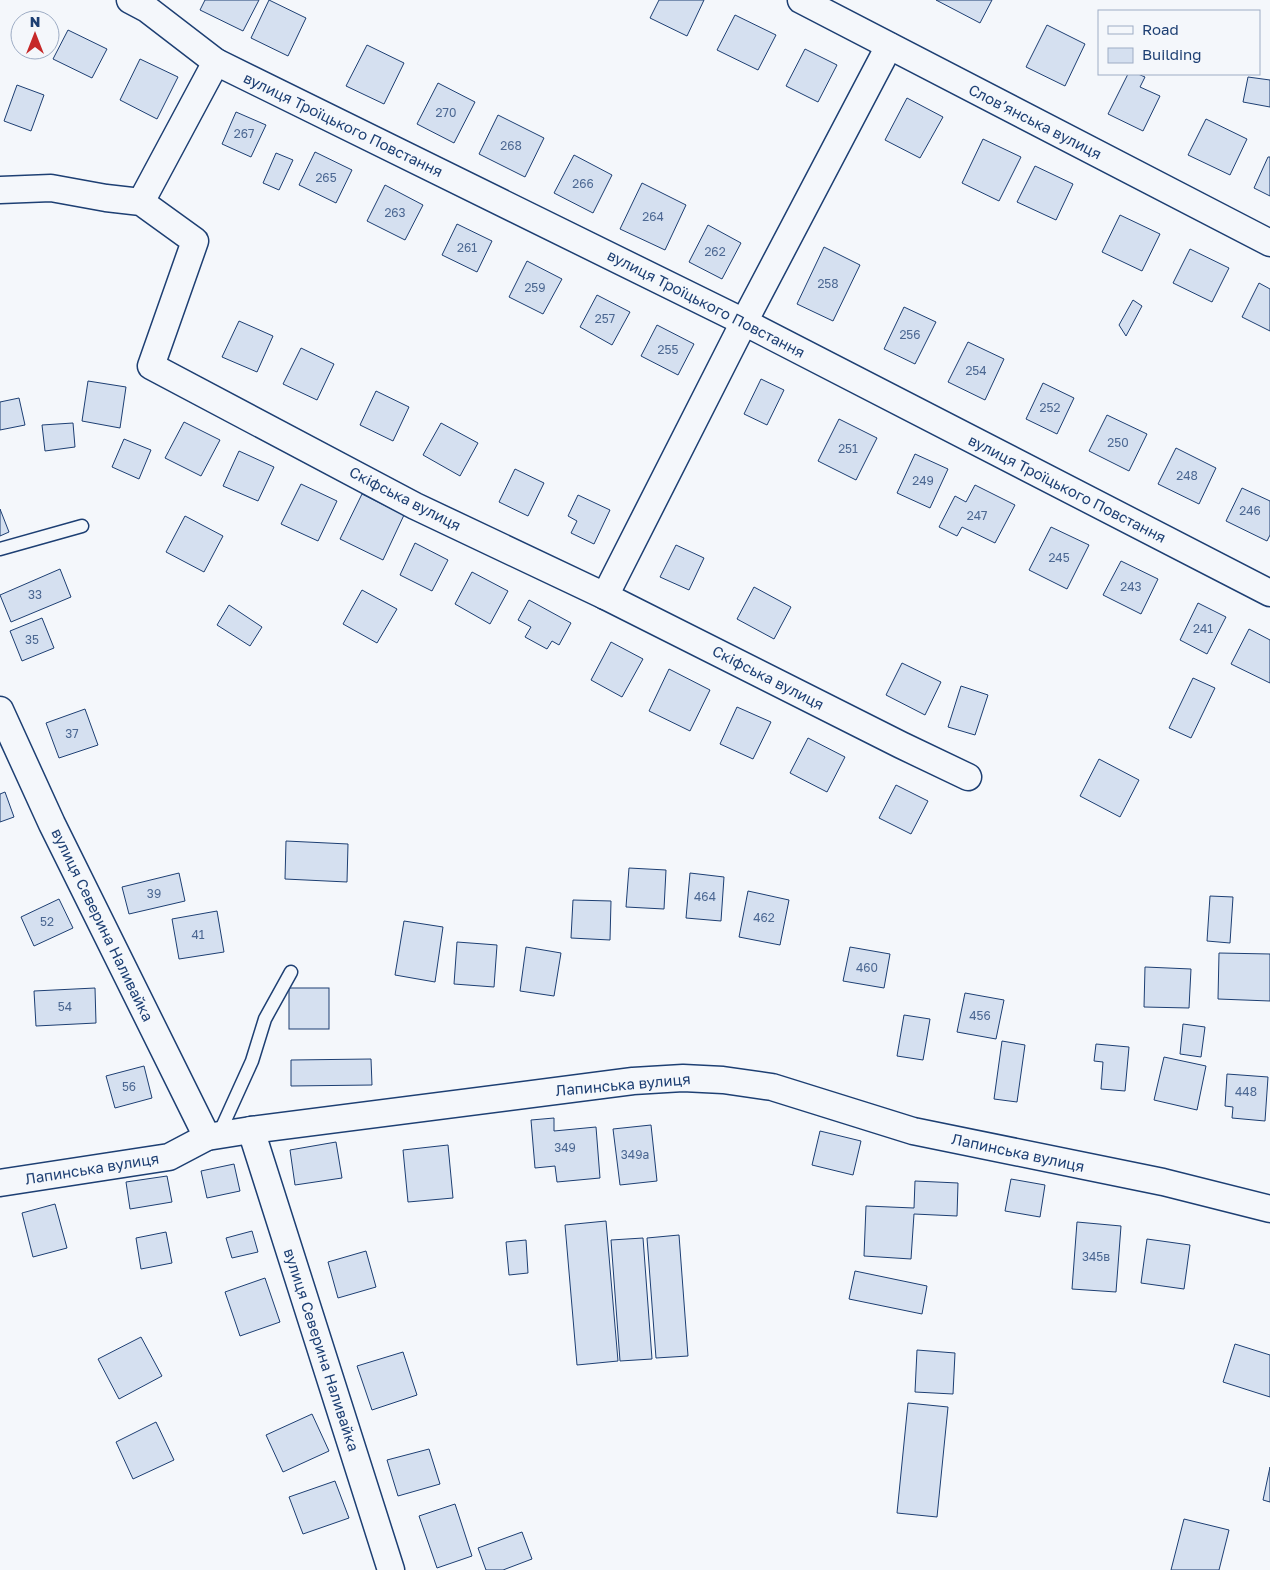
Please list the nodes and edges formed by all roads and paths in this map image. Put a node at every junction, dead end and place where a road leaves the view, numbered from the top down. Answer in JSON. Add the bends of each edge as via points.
{"nodes":[{"id":1,"x":801,"y":0,"type":"edge"},
{"id":2,"x":141,"y":3,"type":"edge"},
{"id":3,"x":890,"y":46,"type":"junction"},
{"id":4,"x":216,"y":62,"type":"junction"},
{"id":5,"x":0,"y":190,"type":"edge"},
{"id":6,"x":141,"y":202,"type":"junction"},
{"id":7,"x":1270,"y":243,"type":"edge"},
{"id":8,"x":744,"y":322,"type":"junction"},
{"id":9,"x":82,"y":526,"type":"dead end"},
{"id":10,"x":0,"y":549,"type":"edge"},
{"id":11,"x":1270,"y":593,"type":"edge"},
{"id":12,"x":605,"y":596,"type":"junction"},
{"id":13,"x":0,"y":710,"type":"edge"},
{"id":14,"x":968,"y":777,"type":"dead end"},
{"id":15,"x":292,"y":972,"type":"dead end"},
{"id":16,"x":251,"y":1130,"type":"junction"},
{"id":17,"x":212,"y":1137,"type":"junction"},
{"id":18,"x":0,"y":1183,"type":"edge"},
{"id":19,"x":1270,"y":1209,"type":"edge"},
{"id":20,"x":391,"y":1570,"type":"edge"}],
"edges":[{"from":1,"to":3,"type":"street","name":"Словʼянська вулиця"},
{"from":2,"to":4,"type":"street","name":"вулиця Троїцького Повстання"},
{"from":3,"to":7,"type":"street","name":"Словʼянська вулиця"},
{"from":3,"to":8,"type":"street"},
{"from":4,"to":6,"type":"street"},
{"from":4,"to":8,"type":"street","name":"вулиця Троїцького Повстання"},
{"from":5,"to":6,"type":"street","name":"Скіфська вулиця","via":[[51,188]]},
{"from":6,"to":12,"type":"street","name":"Скіфська вулиця","via":[[195,241],[151,366],[415,506]]},
{"from":8,"to":11,"type":"street","name":"вулиця Троїцького Повстання"},
{"from":8,"to":12,"type":"street"},
{"from":9,"to":10,"type":"lane"},
{"from":12,"to":14,"type":"street","name":"Скіфська вулиця"},
{"from":13,"to":17,"type":"street","name":"вулиця Северина Наливайка","via":[[52,824]]},
{"from":15,"to":17,"type":"lane","via":[[265,1019],[252,1060]]},
{"from":16,"to":17,"type":"street","name":"Лапинська вулиця"},
{"from":16,"to":19,"type":"street","name":"Лапинська вулиця","via":[[633,1081],[723,1080],[772,1088],[913,1131],[1163,1182]]},
{"from":16,"to":20,"type":"street","name":"вулиця Северина Наливайка"},
{"from":17,"to":18,"type":"street","name":"Лапинська вулиця","via":[[169,1157]]}]}
